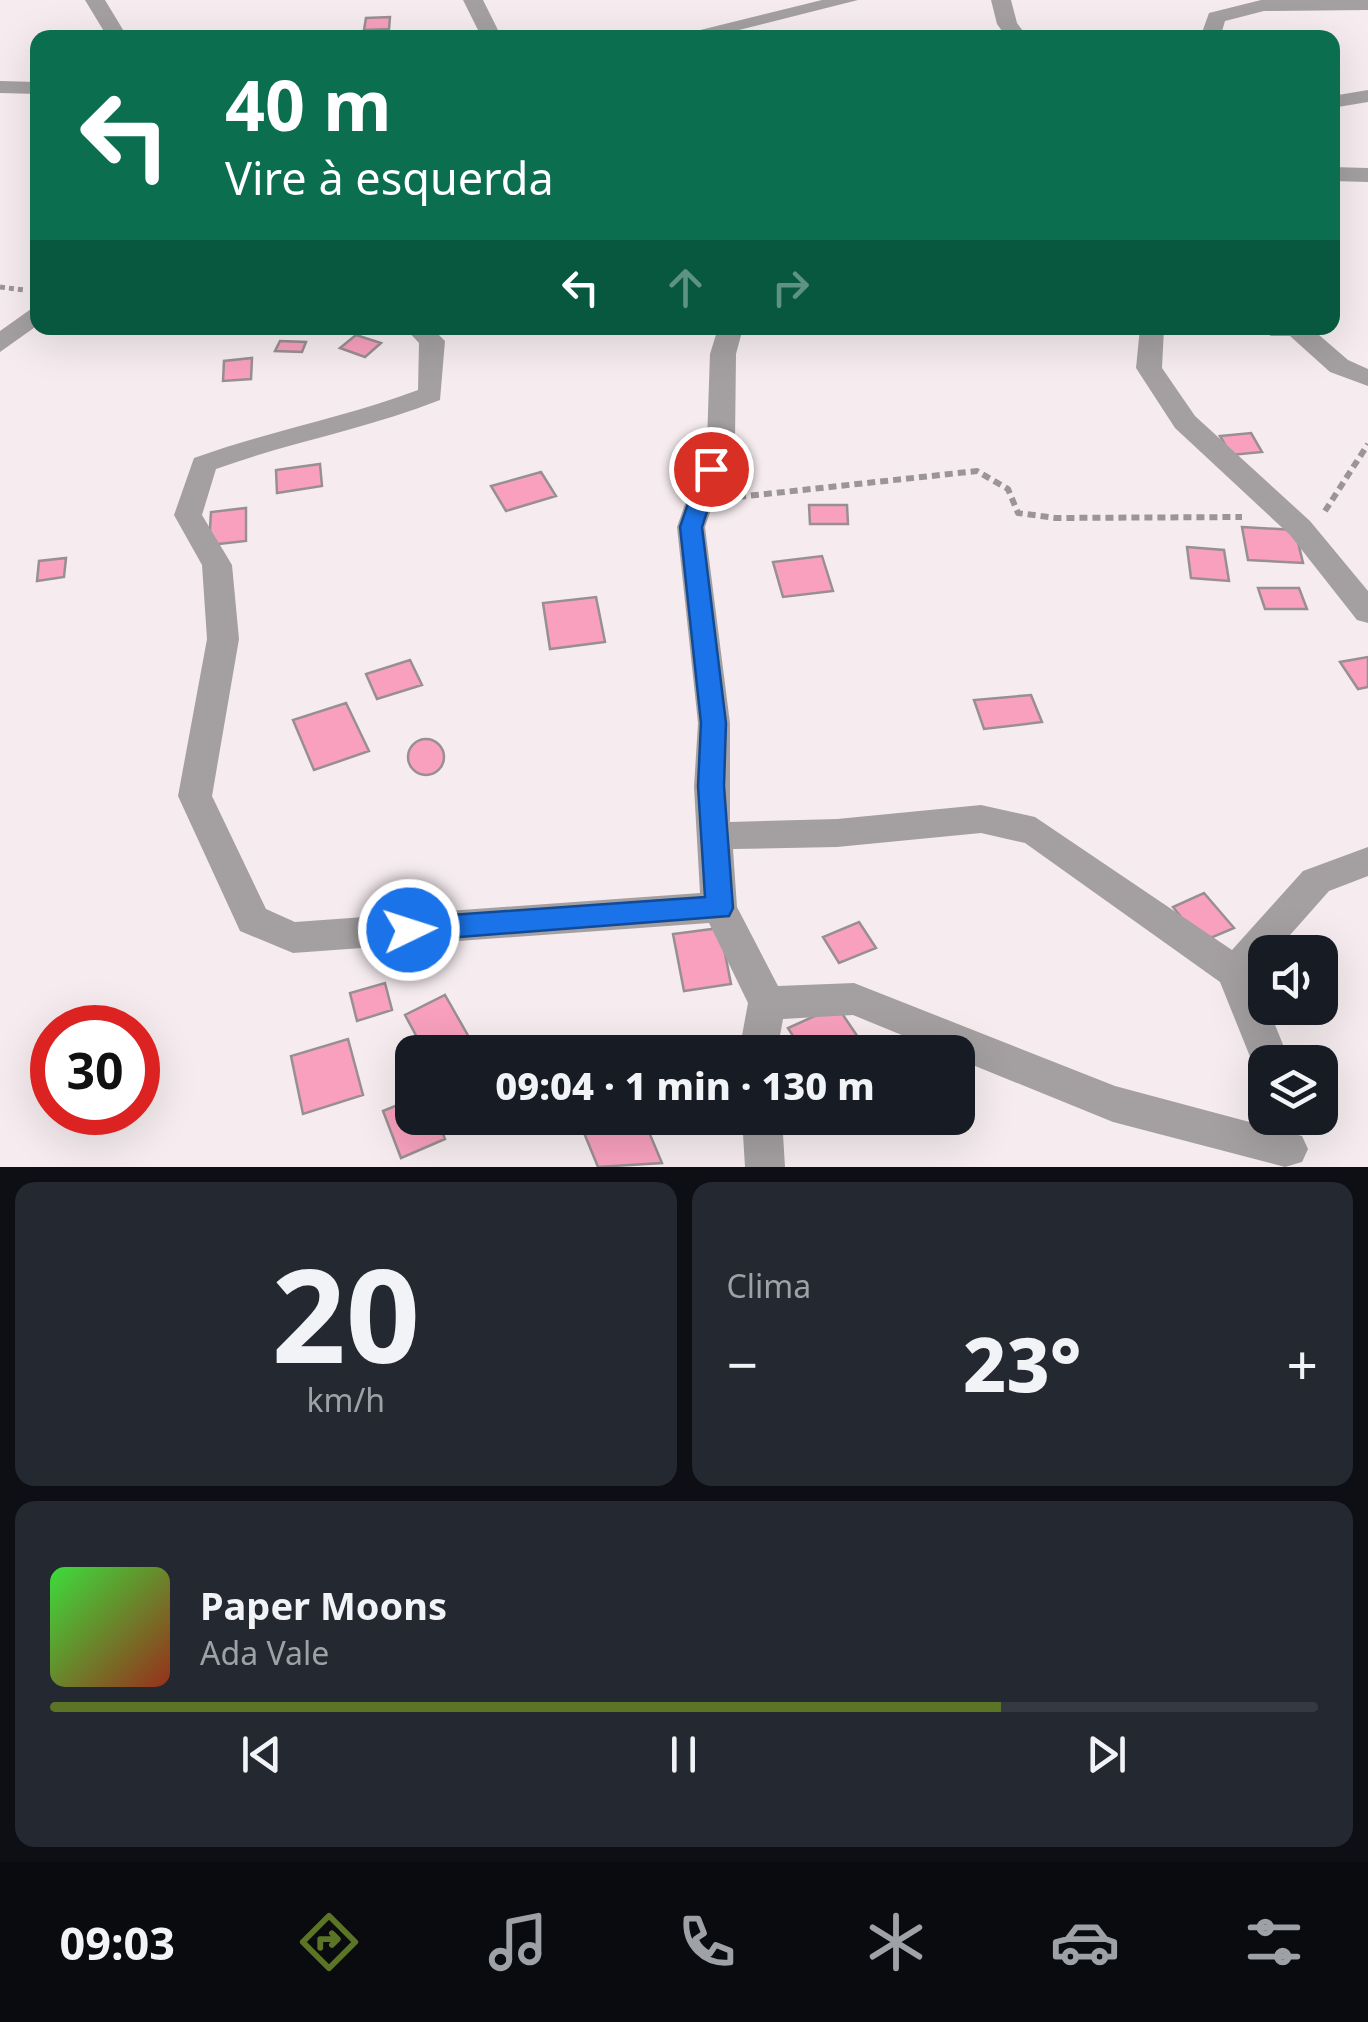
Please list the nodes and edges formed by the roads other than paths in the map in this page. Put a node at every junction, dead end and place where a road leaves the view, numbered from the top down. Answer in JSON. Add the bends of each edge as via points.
{"nodes":[{"id":1,"x":95,"y":0,"type":"edge"},
{"id":2,"x":472,"y":0,"type":"edge"},
{"id":3,"x":848,"y":0,"type":"edge"},
{"id":4,"x":1001,"y":0,"type":"edge"},
{"id":5,"x":1368,"y":4,"type":"edge"},
{"id":6,"x":113,"y":30,"type":"edge"},
{"id":7,"x":488,"y":30,"type":"edge"},
{"id":8,"x":714,"y":30,"type":"edge"},
{"id":9,"x":1012,"y":30,"type":"edge"},
{"id":10,"x":1212,"y":30,"type":"edge"},
{"id":11,"x":0,"y":88,"type":"edge"},
{"id":12,"x":30,"y":88,"type":"edge"},
{"id":13,"x":1368,"y":96,"type":"edge"},
{"id":14,"x":1340,"y":101,"type":"edge"},
{"id":15,"x":1340,"y":174,"type":"edge"},
{"id":16,"x":1368,"y":175,"type":"edge"},
{"id":17,"x":30,"y":318,"type":"edge"},
{"id":18,"x":425,"y":335,"type":"edge"},
{"id":19,"x":728,"y":335,"type":"edge"},
{"id":20,"x":1151,"y":335,"type":"edge"},
{"id":21,"x":1304,"y":335,"type":"edge"},
{"id":22,"x":0,"y":344,"type":"edge"},
{"id":23,"x":1368,"y":378,"type":"edge"},
{"id":24,"x":1368,"y":612,"type":"edge"},
{"id":25,"x":716,"y":836,"type":"junction"},
{"id":26,"x":1368,"y":861,"type":"edge"},
{"id":27,"x":719,"y":908,"type":"junction"},
{"id":28,"x":1235,"y":972,"type":"junction"},
{"id":29,"x":767,"y":1003,"type":"junction"},
{"id":30,"x":761,"y":1035,"type":"edge"},
{"id":31,"x":1264,"y":1045,"type":"edge"},
{"id":32,"x":763,"y":1135,"type":"edge"},
{"id":33,"x":1288,"y":1145,"type":"edge"},
{"id":34,"x":764,"y":1167,"type":"edge"}],
"edges":[{"from":1,"to":6,"type":"street"},
{"from":2,"to":7,"type":"street"},
{"from":3,"to":8,"type":"street"},
{"from":4,"to":9,"type":"street"},
{"from":5,"to":10,"type":"street","via":[[1264,5],[1216,17]]},
{"from":11,"to":12,"type":"street"},
{"from":13,"to":14,"type":"street"},
{"from":15,"to":16,"type":"street"},
{"from":17,"to":22,"type":"street"},
{"from":18,"to":27,"type":"street","via":[[432,341],[430,394],[364,420],[266,441],[204,464],[191,494],[188,515],[217,565],[223,639],[195,796],[254,920],[293,938]]},
{"from":19,"to":25,"type":"street","via":[[721,440],[691,527],[714,723]]},
{"from":20,"to":24,"type":"street","via":[[1149,368],[1185,422],[1292,521]]},
{"from":21,"to":23,"type":"street","via":[[1339,366]]},
{"from":25,"to":27,"type":"street"},
{"from":25,"to":28,"type":"street","via":[[981,819],[1035,831]]},
{"from":26,"to":28,"type":"street","via":[[1316,881]]},
{"from":27,"to":29,"type":"street"},
{"from":28,"to":31,"type":"street"},
{"from":29,"to":30,"type":"street"},
{"from":29,"to":33,"type":"street","via":[[854,999],[1113,1104]]},
{"from":32,"to":34,"type":"street"}]}
